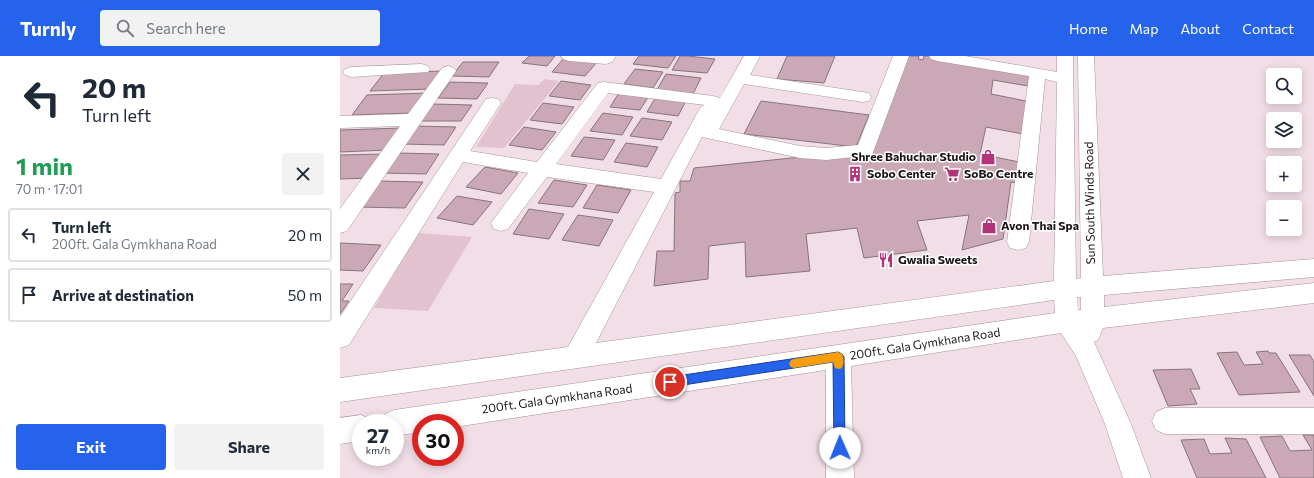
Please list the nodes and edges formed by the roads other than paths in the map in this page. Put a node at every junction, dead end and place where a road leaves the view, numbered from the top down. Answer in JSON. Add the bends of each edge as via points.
{"nodes":[{"id":1,"x":362,"y":56,"type":"edge"},
{"id":2,"x":569,"y":56,"type":"edge"},
{"id":3,"x":608,"y":56,"type":"edge"},
{"id":4,"x":737,"y":56,"type":"edge"},
{"id":5,"x":752,"y":56,"type":"edge"},
{"id":6,"x":901,"y":56,"type":"edge"},
{"id":7,"x":937,"y":56,"type":"edge"},
{"id":8,"x":1065,"y":56,"type":"edge"},
{"id":9,"x":1086,"y":56,"type":"edge"},
{"id":10,"x":422,"y":69,"type":"dead end"},
{"id":11,"x":448,"y":71,"type":"dead end"},
{"id":12,"x":350,"y":72,"type":"junction"},
{"id":13,"x":1038,"y":73,"type":"junction"},
{"id":14,"x":740,"y":78,"type":"junction"},
{"id":15,"x":1064,"y":78,"type":"junction"},
{"id":16,"x":340,"y":86,"type":"edge"},
{"id":17,"x":863,"y":97,"type":"dead end"},
{"id":18,"x":713,"y":101,"type":"junction"},
{"id":19,"x":492,"y":103,"type":"dead end"},
{"id":20,"x":414,"y":120,"type":"junction"},
{"id":21,"x":340,"y":122,"type":"edge"},
{"id":22,"x":457,"y":155,"type":"junction"},
{"id":23,"x":541,"y":170,"type":"junction"},
{"id":24,"x":667,"y":187,"type":"junction"},
{"id":25,"x":340,"y":193,"type":"edge"},
{"id":26,"x":362,"y":193,"type":"junction"},
{"id":27,"x":501,"y":223,"type":"dead end"},
{"id":28,"x":340,"y":225,"type":"edge"},
{"id":29,"x":1018,"y":242,"type":"dead end"},
{"id":30,"x":1314,"y":268,"type":"edge"},
{"id":31,"x":1092,"y":287,"type":"junction"},
{"id":32,"x":1065,"y":289,"type":"junction"},
{"id":33,"x":1314,"y":293,"type":"edge"},
{"id":34,"x":1093,"y":319,"type":"junction"},
{"id":35,"x":1067,"y":322,"type":"junction"},
{"id":36,"x":340,"y":337,"type":"edge"},
{"id":37,"x":1086,"y":350,"type":"junction"},
{"id":38,"x":838,"y":357,"type":"junction"},
{"id":39,"x":575,"y":358,"type":"junction"},
{"id":40,"x":340,"y":390,"type":"edge"},
{"id":41,"x":1314,"y":421,"type":"edge"},
{"id":42,"x":404,"y":422,"type":"edge"},
{"id":43,"x":1165,"y":422,"type":"dead end"},
{"id":44,"x":352,"y":429,"type":"edge"},
{"id":45,"x":340,"y":431,"type":"edge"},
{"id":46,"x":840,"y":478,"type":"edge"},
{"id":47,"x":1137,"y":478,"type":"edge"}],
"edges":[{"from":1,"to":12,"type":"street"},
{"from":2,"to":3,"type":"street","via":[[606,59]]},
{"from":4,"to":18,"type":"street"},
{"from":5,"to":14,"type":"street"},
{"from":6,"to":14,"type":"street","via":[[865,151],[826,154],[800,152],[708,133]]},
{"from":7,"to":13,"type":"street"},
{"from":8,"to":15,"type":"street"},
{"from":9,"to":31,"type":"street","name":"Sun South Winds Road"},
{"from":10,"to":12,"type":"street"},
{"from":11,"to":20,"type":"street"},
{"from":12,"to":16,"type":"street"},
{"from":13,"to":15,"type":"street"},
{"from":13,"to":29,"type":"street"},
{"from":14,"to":17,"type":"street"},
{"from":15,"to":32,"type":"street"},
{"from":18,"to":23,"type":"street","via":[[604,86]]},
{"from":18,"to":24,"type":"street"},
{"from":19,"to":22,"type":"street"},
{"from":20,"to":21,"type":"street"},
{"from":20,"to":26,"type":"street"},
{"from":22,"to":23,"type":"street"},
{"from":22,"to":36,"type":"street"},
{"from":23,"to":24,"type":"street"},
{"from":23,"to":27,"type":"street"},
{"from":24,"to":39,"type":"street"},
{"from":25,"to":26,"type":"street"},
{"from":26,"to":28,"type":"street"},
{"from":30,"to":31,"type":"street"},
{"from":31,"to":32,"type":"street"},
{"from":31,"to":34,"type":"street","name":"Sun South Winds Road"},
{"from":32,"to":35,"type":"street"},
{"from":32,"to":39,"type":"street"},
{"from":33,"to":34,"type":"street","name":"200ft. Gala Gymkhana Road"},
{"from":34,"to":35,"type":"street","name":"200ft. Gala Gymkhana Road"},
{"from":34,"to":37,"type":"street","name":"Sun South Winds Road"},
{"from":35,"to":37,"type":"street"},
{"from":35,"to":38,"type":"street","name":"200ft. Gala Gymkhana Road"},
{"from":37,"to":47,"type":"street","via":[[1118,424]]},
{"from":38,"to":42,"type":"street","name":"200ft. Gala Gymkhana Road"},
{"from":38,"to":46,"type":"street"},
{"from":39,"to":40,"type":"street"},
{"from":41,"to":43,"type":"street"},
{"from":44,"to":45,"type":"street"}]}
